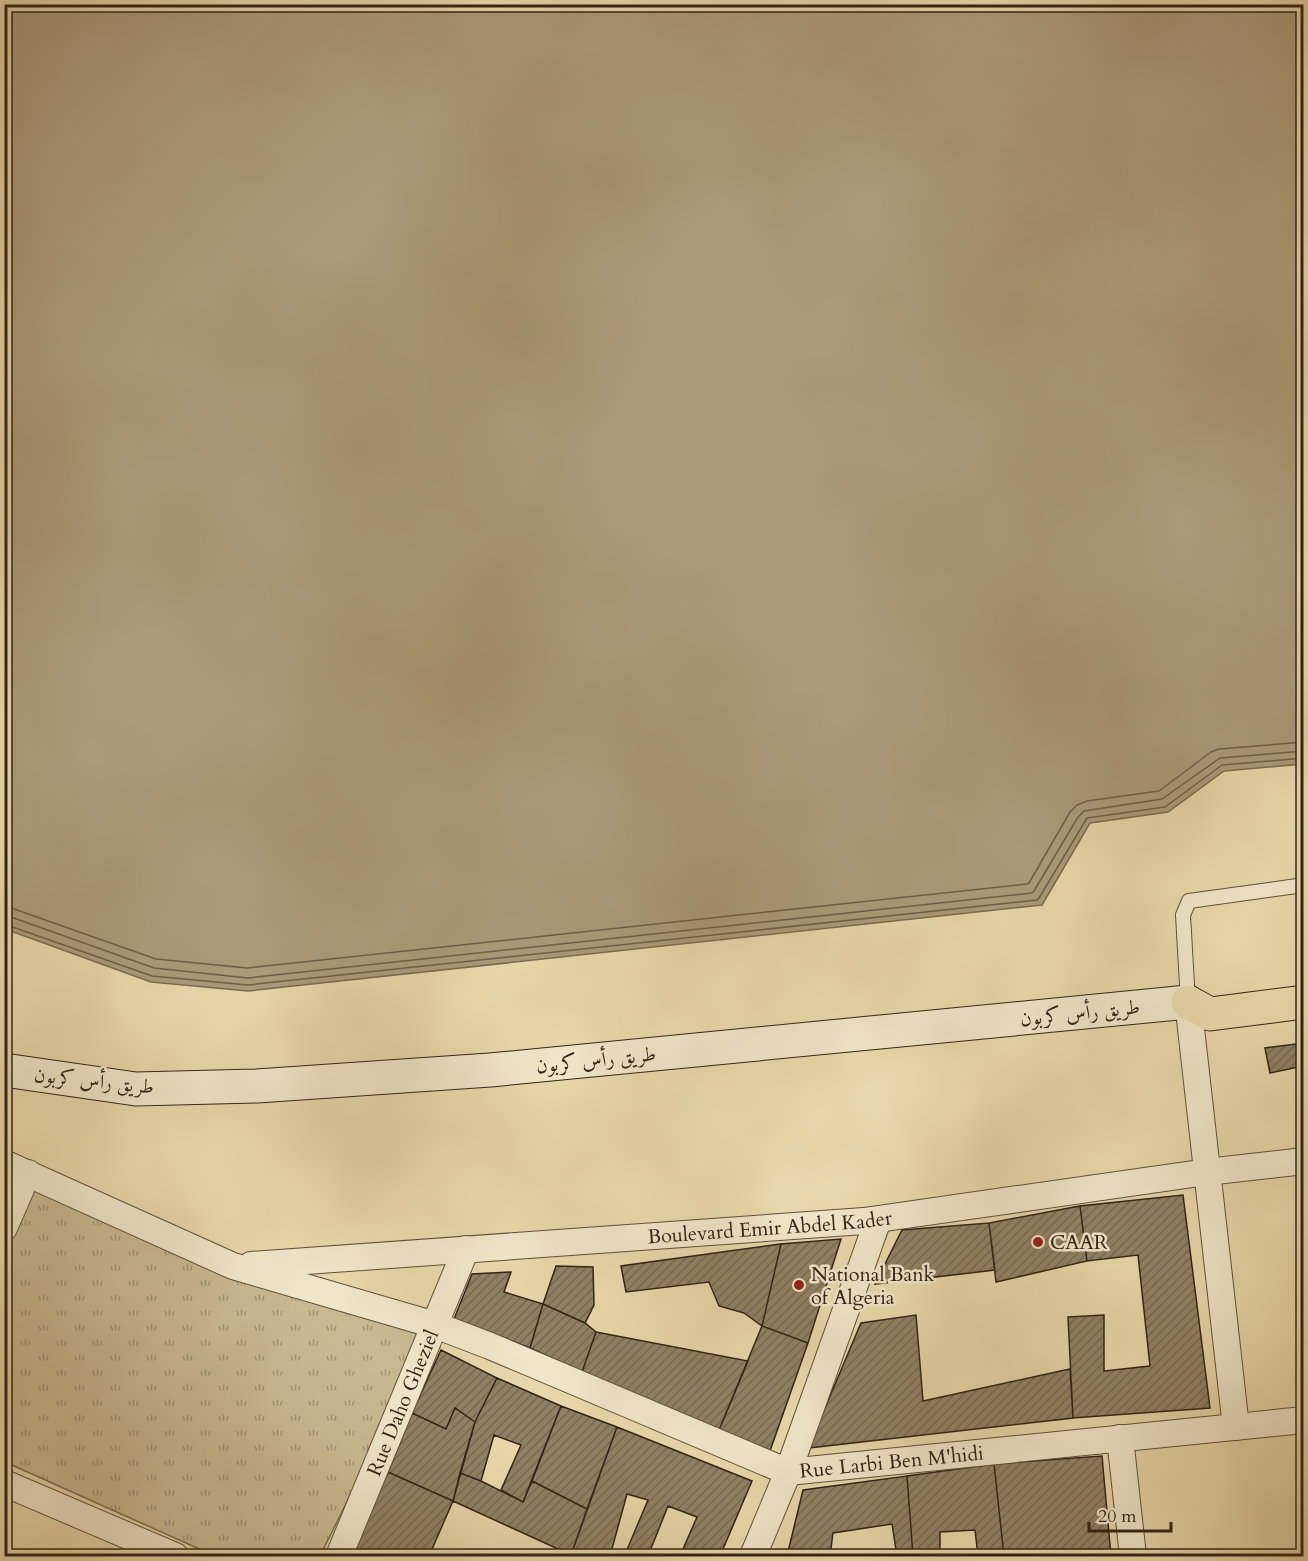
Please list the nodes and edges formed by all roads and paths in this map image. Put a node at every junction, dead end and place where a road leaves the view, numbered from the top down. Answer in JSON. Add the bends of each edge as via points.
{"nodes":[{"id":1,"x":1304,"y":885,"type":"edge"},
{"id":2,"x":1304,"y":985,"type":"edge"},
{"id":3,"x":1188,"y":1002,"type":"junction"},
{"id":4,"x":1304,"y":1002,"type":"edge"},
{"id":5,"x":4,"y":1070,"type":"edge"},
{"id":6,"x":1304,"y":1161,"type":"edge"},
{"id":7,"x":4,"y":1162,"type":"edge"},
{"id":8,"x":1207,"y":1172,"type":"junction"},
{"id":9,"x":28,"y":1173,"type":"junction"},
{"id":10,"x":878,"y":1220,"type":"junction"},
{"id":11,"x":4,"y":1228,"type":"edge"},
{"id":12,"x":466,"y":1249,"type":"junction"},
{"id":13,"x":233,"y":1266,"type":"junction"},
{"id":14,"x":435,"y":1325,"type":"junction"},
{"id":15,"x":1304,"y":1420,"type":"edge"},
{"id":16,"x":1236,"y":1427,"type":"junction"},
{"id":17,"x":1120,"y":1438,"type":"junction"},
{"id":18,"x":788,"y":1472,"type":"junction"},
{"id":19,"x":4,"y":1483,"type":"edge"},
{"id":20,"x":126,"y":1547,"type":"edge"},
{"id":21,"x":175,"y":1557,"type":"edge"},
{"id":22,"x":339,"y":1557,"type":"edge"},
{"id":23,"x":753,"y":1557,"type":"edge"},
{"id":24,"x":1133,"y":1557,"type":"edge"}],
"edges":[{"from":1,"to":3,"type":"lane","via":[[1189,901],[1183,915]]},
{"from":2,"to":3,"type":"highway"},
{"from":3,"to":4,"type":"highway","via":[[1210,1014]]},
{"from":3,"to":5,"type":"main road","name":"طريق رأس كربون","via":[[502,1069],[257,1086],[136,1089]]},
{"from":3,"to":8,"type":"street"},
{"from":6,"to":8,"type":"street","name":"Boulevard Emir Abdel Kader"},
{"from":7,"to":9,"type":"street","name":"Rue Larbi Ben M'hidi"},
{"from":8,"to":10,"type":"street","name":"Boulevard Emir Abdel Kader"},
{"from":8,"to":16,"type":"street"},
{"from":9,"to":11,"type":"street"},
{"from":9,"to":13,"type":"street","name":"Rue Larbi Ben M'hidi"},
{"from":10,"to":12,"type":"street","name":"Boulevard Emir Abdel Kader"},
{"from":10,"to":18,"type":"street"},
{"from":12,"to":13,"type":"street","name":"Boulevard Emir Abdel Kader"},
{"from":12,"to":14,"type":"street","name":"Rue Daho Gheziel"},
{"from":13,"to":14,"type":"street","name":"Rue Larbi Ben M'hidi"},
{"from":14,"to":18,"type":"street","name":"Rue Larbi Ben M'hidi"},
{"from":14,"to":22,"type":"street","name":"Rue Daho Gheziel"},
{"from":15,"to":16,"type":"street","name":"Rue Larbi Ben M'hidi"},
{"from":16,"to":17,"type":"street","name":"Rue Larbi Ben M'hidi"},
{"from":17,"to":18,"type":"street","name":"Rue Larbi Ben M'hidi"},
{"from":17,"to":24,"type":"street"},
{"from":18,"to":23,"type":"street"},
{"from":19,"to":20,"type":"street"},
{"from":20,"to":21,"type":"street"}]}
